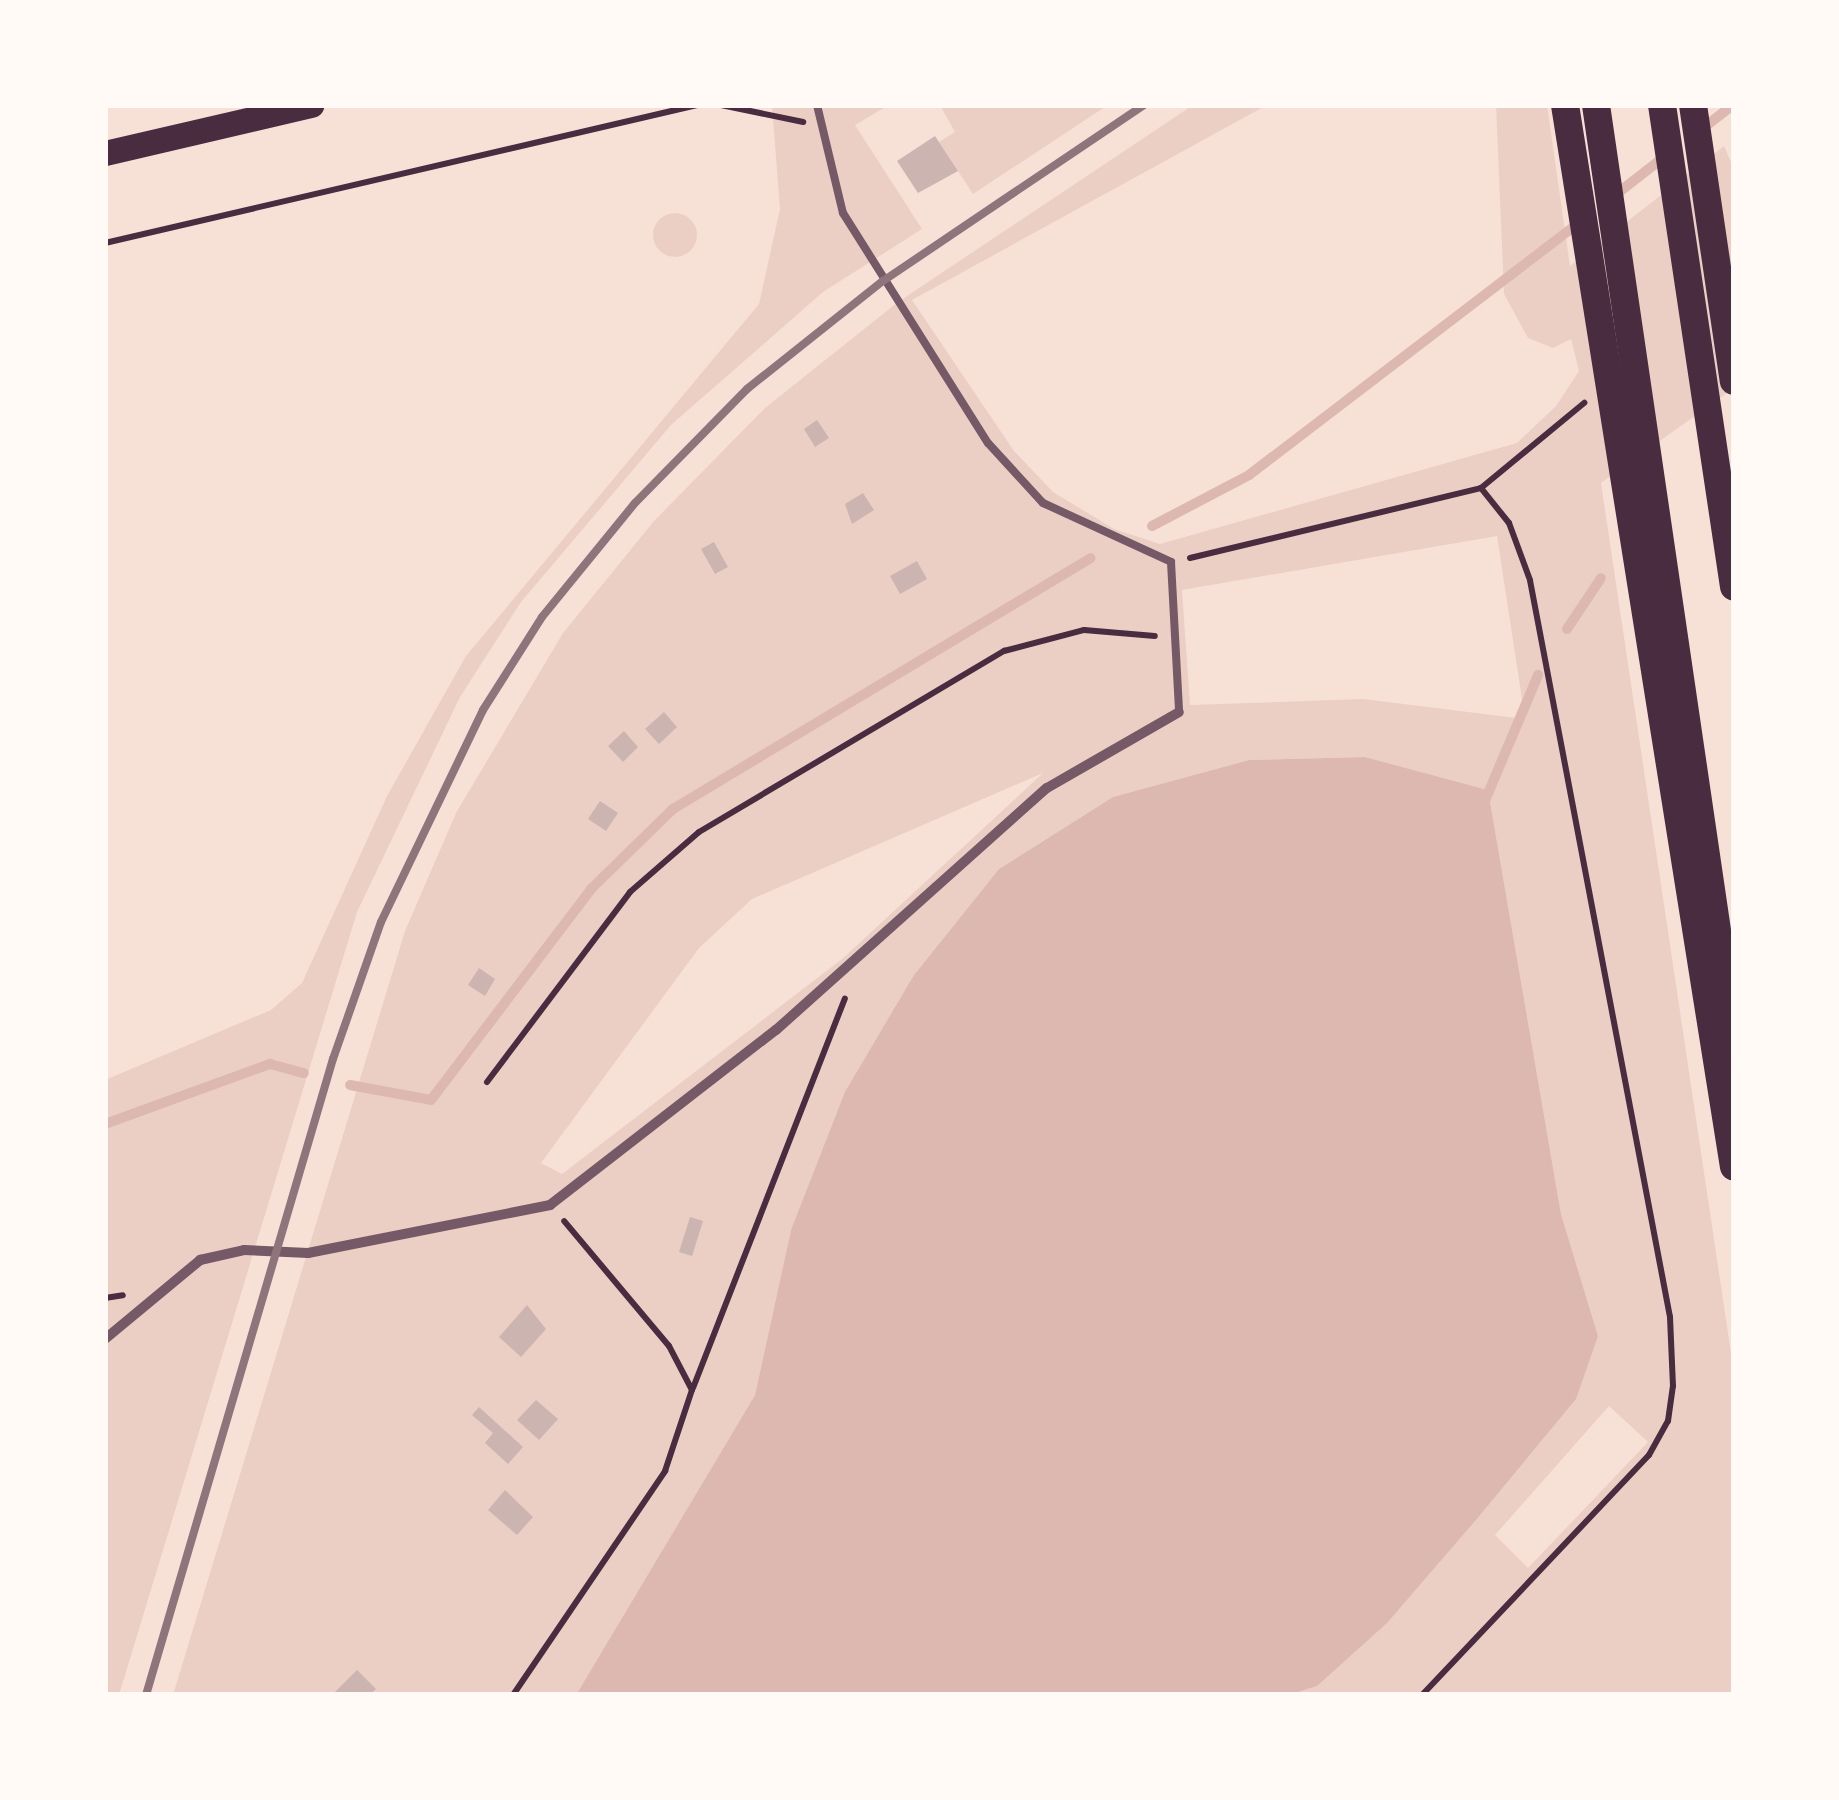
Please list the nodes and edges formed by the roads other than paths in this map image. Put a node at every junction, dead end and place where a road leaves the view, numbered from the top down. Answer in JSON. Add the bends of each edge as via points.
{"nodes":[{"id":1,"x":312,"y":105,"type":"edge"},
{"id":2,"x":817,"y":105,"type":"edge"},
{"id":3,"x":1565,"y":105,"type":"edge"},
{"id":4,"x":1596,"y":105,"type":"edge"},
{"id":5,"x":1662,"y":105,"type":"edge"},
{"id":6,"x":1693,"y":105,"type":"edge"},
{"id":7,"x":249,"y":112,"type":"edge"},
{"id":8,"x":105,"y":152,"type":"edge"},
{"id":9,"x":1734,"y":381,"type":"edge"},
{"id":10,"x":1734,"y":587,"type":"edge"},
{"id":11,"x":1179,"y":712,"type":"joint"},
{"id":12,"x":1734,"y":1046,"type":"edge"},
{"id":13,"x":1734,"y":1166,"type":"edge"},
{"id":14,"x":105,"y":1339,"type":"edge"}],
"edges":[{"from":1,"to":7,"type":"main road"},
{"from":2,"to":11,"type":"lane","via":[[843,212],[988,443],[1043,502],[1171,562]]},
{"from":3,"to":13,"type":"highway"},
{"from":4,"to":12,"type":"highway"},
{"from":5,"to":10,"type":"highway"},
{"from":6,"to":9,"type":"highway"},
{"from":7,"to":8,"type":"main road"},
{"from":11,"to":14,"type":"street","via":[[1047,788],[864,952],[550,1205],[308,1253],[244,1250],[200,1260]]}]}
